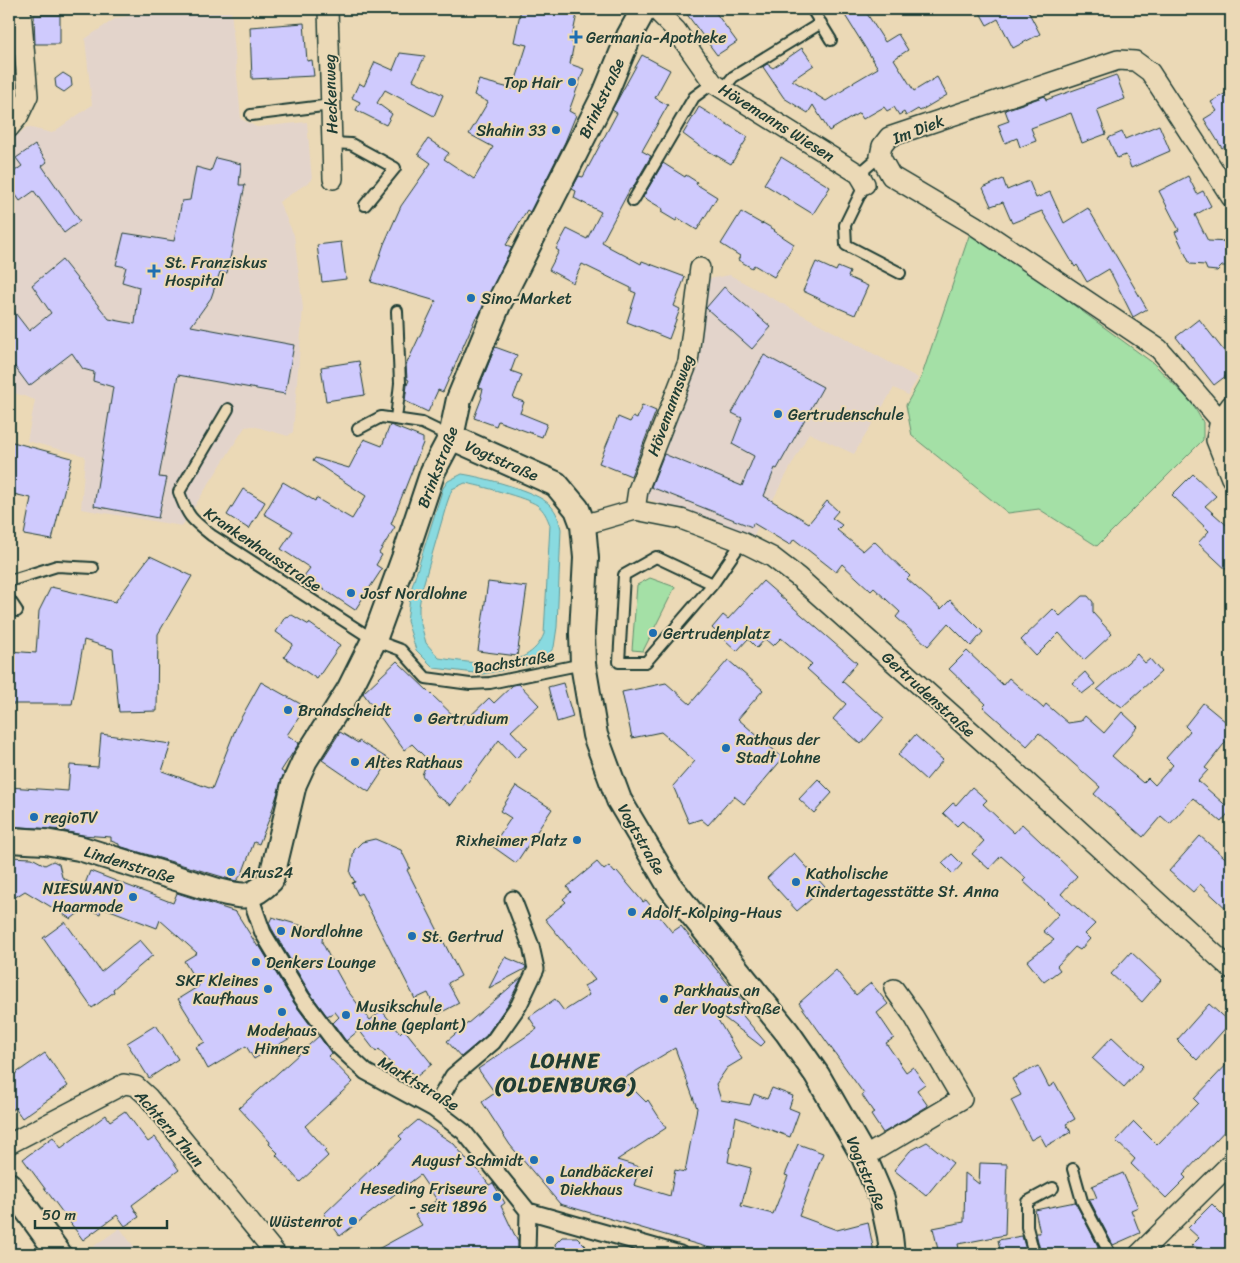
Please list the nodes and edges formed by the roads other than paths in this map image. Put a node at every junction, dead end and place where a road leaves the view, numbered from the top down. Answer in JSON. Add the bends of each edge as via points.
{"nodes":[{"id":1,"x":21,"y":9,"type":"edge"},
{"id":2,"x":328,"y":9,"type":"edge"},
{"id":3,"x":644,"y":9,"type":"edge"},
{"id":4,"x":655,"y":9,"type":"edge"},
{"id":5,"x":812,"y":9,"type":"edge"},
{"id":6,"x":820,"y":23,"type":"junction"},
{"id":7,"x":831,"y":40,"type":"dead end"},
{"id":8,"x":718,"y":86,"type":"junction"},
{"id":9,"x":331,"y":105,"type":"junction"},
{"id":10,"x":252,"y":115,"type":"dead end"},
{"id":11,"x":9,"y":128,"type":"edge"},
{"id":12,"x":332,"y":143,"type":"junction"},
{"id":13,"x":880,"y":156,"type":"junction"},
{"id":14,"x":862,"y":179,"type":"junction"},
{"id":15,"x":333,"y":180,"type":"dead end"},
{"id":16,"x":1231,"y":197,"type":"edge"},
{"id":17,"x":632,"y":201,"type":"dead end"},
{"id":18,"x":365,"y":205,"type":"dead end"},
{"id":19,"x":700,"y":268,"type":"dead end"},
{"id":20,"x":900,"y":274,"type":"dead end"},
{"id":21,"x":397,"y":311,"type":"dead end"},
{"id":22,"x":1231,"y":405,"type":"edge"},
{"id":23,"x":228,"y":409,"type":"dead end"},
{"id":24,"x":396,"y":419,"type":"junction"},
{"id":25,"x":1220,"y":420,"type":"junction"},
{"id":26,"x":358,"y":430,"type":"dead end"},
{"id":27,"x":451,"y":436,"type":"junction"},
{"id":28,"x":1231,"y":478,"type":"edge"},
{"id":29,"x":635,"y":510,"type":"junction"},
{"id":30,"x":582,"y":525,"type":"junction"},
{"id":31,"x":742,"y":542,"type":"junction"},
{"id":32,"x":93,"y":568,"type":"dead end"},
{"id":33,"x":9,"y":581,"type":"edge"},
{"id":34,"x":713,"y":584,"type":"junction"},
{"id":35,"x":9,"y":599,"type":"edge"},
{"id":36,"x":17,"y":611,"type":"dead end"},
{"id":37,"x":374,"y":640,"type":"junction"},
{"id":38,"x":583,"y":664,"type":"junction"},
{"id":39,"x":9,"y":840,"type":"edge"},
{"id":40,"x":250,"y":896,"type":"junction"},
{"id":41,"x":513,"y":899,"type":"dead end"},
{"id":42,"x":1231,"y":968,"type":"edge"},
{"id":43,"x":894,"y":989,"type":"dead end"},
{"id":44,"x":434,"y":1109,"type":"junction"},
{"id":45,"x":9,"y":1144,"type":"edge"},
{"id":46,"x":864,"y":1157,"type":"junction"},
{"id":47,"x":1231,"y":1163,"type":"edge"},
{"id":48,"x":1073,"y":1169,"type":"dead end"},
{"id":49,"x":9,"y":1185,"type":"edge"},
{"id":50,"x":1053,"y":1188,"type":"dead end"},
{"id":51,"x":528,"y":1211,"type":"junction"},
{"id":52,"x":270,"y":1252,"type":"edge"},
{"id":53,"x":59,"y":1254,"type":"edge"},
{"id":54,"x":527,"y":1254,"type":"edge"},
{"id":55,"x":680,"y":1254,"type":"edge"},
{"id":56,"x":892,"y":1254,"type":"edge"},
{"id":57,"x":1034,"y":1254,"type":"edge"},
{"id":58,"x":1110,"y":1254,"type":"edge"},
{"id":59,"x":1139,"y":1254,"type":"edge"}],
"edges":[{"from":1,"to":11,"type":"street","via":[[28,96]]},
{"from":2,"to":9,"type":"street","name":"Heckenweg"},
{"from":3,"to":27,"type":"street","name":"Brinkstraße","via":[[605,94],[498,305],[459,399]]},
{"from":4,"to":8,"type":"street","name":"Hövemanns Wiesen","via":[[676,30]]},
{"from":5,"to":6,"type":"lane"},
{"from":6,"to":7,"type":"lane"},
{"from":6,"to":8,"type":"lane"},
{"from":8,"to":14,"type":"street","name":"Hövemanns Wiesen"},
{"from":8,"to":17,"type":"lane","via":[[694,97]]},
{"from":9,"to":10,"type":"lane"},
{"from":9,"to":12,"type":"street","name":"Heckenweg"},
{"from":12,"to":15,"type":"street","name":"Heckenweg"},
{"from":12,"to":18,"type":"lane","via":[[351,144],[395,168]]},
{"from":13,"to":14,"type":"lane"},
{"from":13,"to":16,"type":"street","name":"Im Diek","via":[[882,146],[890,138],[1118,60],[1135,61],[1150,72]]},
{"from":13,"to":25,"type":"street","name":"Im Diek","via":[[891,176],[974,225],[1158,349]]},
{"from":14,"to":20,"type":"lane","via":[[845,226],[846,245]]},
{"from":19,"to":29,"type":"street","name":"Hövemannsweg","via":[[688,362],[638,490]]},
{"from":21,"to":24,"type":"lane","via":[[400,383]]},
{"from":22,"to":25,"type":"street"},
{"from":23,"to":37,"type":"lane","name":"Krankenhausstraße","via":[[179,492],[186,512],[211,535]]},
{"from":24,"to":26,"type":"lane","via":[[381,417]]},
{"from":24,"to":27,"type":"lane","via":[[422,423]]},
{"from":25,"to":28,"type":"street","via":[[1216,440]]},
{"from":27,"to":30,"type":"street","name":"Vogtstraße","via":[[556,484],[577,508]]},
{"from":27,"to":37,"type":"street","name":"Brinkstraße","via":[[434,472]]},
{"from":29,"to":30,"type":"street","name":"Gertrudenstraße"},
{"from":29,"to":31,"type":"street","name":"Gertrudenstraße","via":[[681,519]]},
{"from":30,"to":38,"type":"street","name":"Vogtstraße","via":[[586,558]]},
{"from":31,"to":34,"type":"lane"},
{"from":31,"to":42,"type":"street","name":"Gertrudenstraße","via":[[772,557],[798,577]]},
{"from":32,"to":33,"type":"lane","via":[[58,566]]},
{"from":34,"to":34,"type":"lane","via":[[646,662],[619,662],[624,576],[656,557]]},
{"from":35,"to":36,"type":"lane"},
{"from":37,"to":38,"type":"lane","name":"Bachstraße","via":[[402,650],[426,678],[464,683],[490,682]]},
{"from":37,"to":40,"type":"street","name":"Brinkstraße","via":[[294,784],[271,880]]},
{"from":38,"to":46,"type":"street","name":"Vogtstraße","via":[[595,735],[619,800],[634,827],[671,888],[817,1075]]},
{"from":39,"to":40,"type":"street","name":"Lindenstraße","via":[[79,848],[218,891]]},
{"from":40,"to":44,"type":"street","name":"Marktstraße","via":[[263,933],[302,998],[338,1046],[366,1072]]},
{"from":41,"to":44,"type":"street","via":[[536,969],[519,1005],[493,1042],[453,1076]]},
{"from":43,"to":46,"type":"street","via":[[962,1099]]},
{"from":44,"to":51,"type":"street","name":"Marktstraße","via":[[464,1132]]},
{"from":45,"to":52,"type":"street","name":"Achtern Thun","via":[[124,1084],[136,1086]]},
{"from":46,"to":56,"type":"street","name":"Vogtstraße","via":[[882,1199]]},
{"from":47,"to":59,"type":"street"},
{"from":48,"to":58,"type":"lane","via":[[1082,1201]]},
{"from":49,"to":53,"type":"street"},
{"from":50,"to":57,"type":"lane","via":[[1026,1202],[1027,1227]]},
{"from":51,"to":54,"type":"street"},
{"from":51,"to":55,"type":"street"}]}
